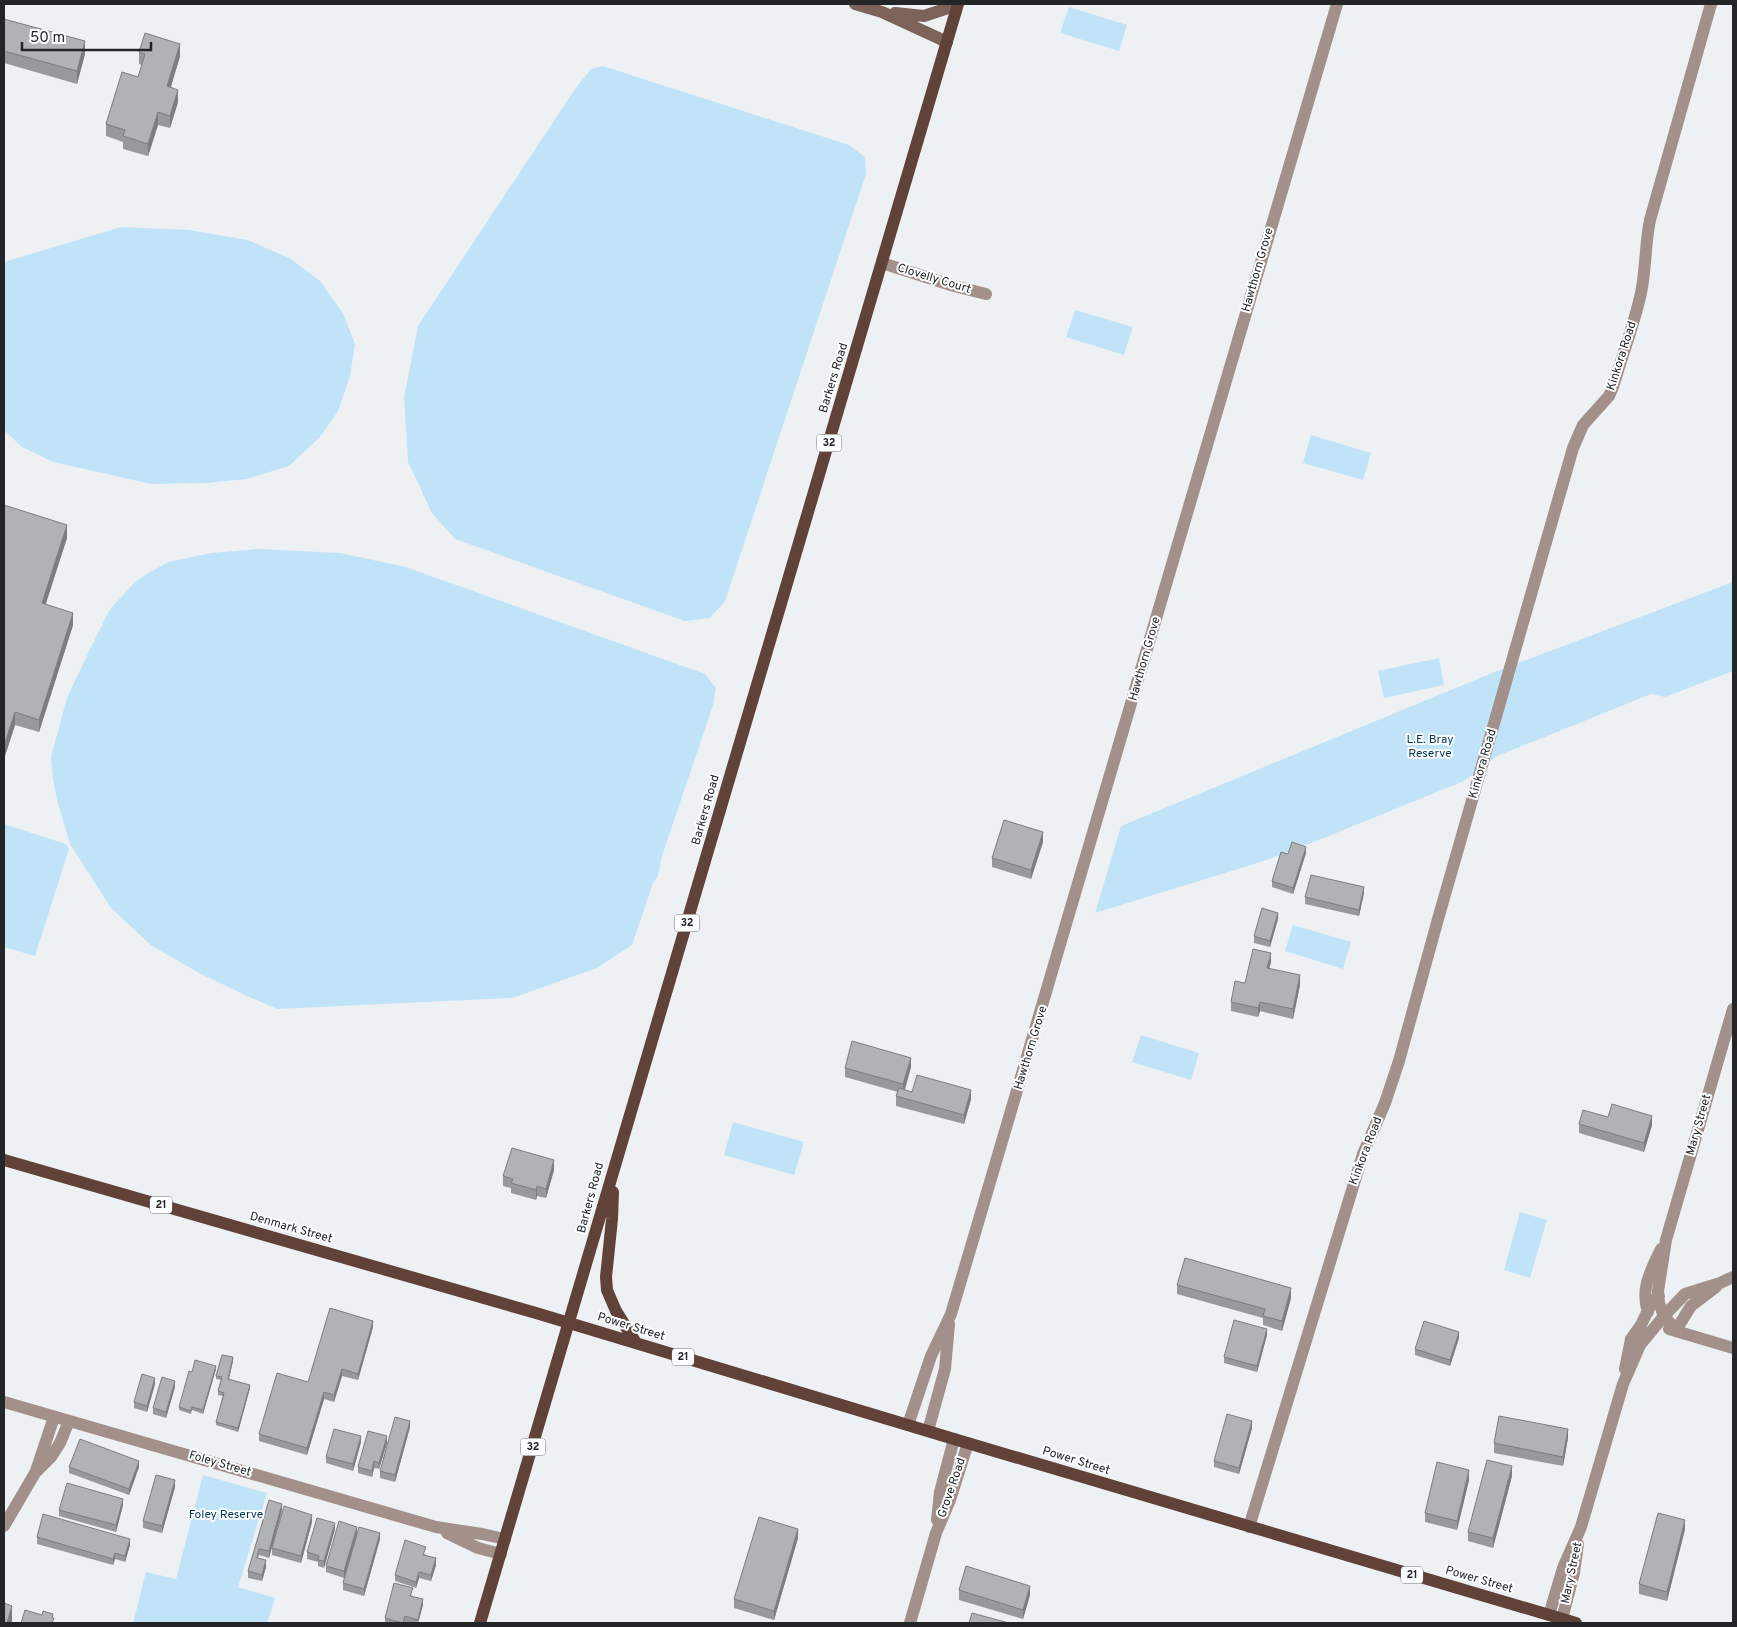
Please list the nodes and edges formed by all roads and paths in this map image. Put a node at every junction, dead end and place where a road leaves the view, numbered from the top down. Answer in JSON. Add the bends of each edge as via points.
{"nodes":[{"id":1,"x":855,"y":4,"type":"edge"},
{"id":2,"x":1337,"y":4,"type":"edge"},
{"id":3,"x":1711,"y":4,"type":"edge"},
{"id":4,"x":958,"y":5,"type":"edge"},
{"id":5,"x":882,"y":12,"type":"junction"},
{"id":6,"x":947,"y":42,"type":"junction"},
{"id":7,"x":882,"y":264,"type":"junction"},
{"id":8,"x":986,"y":294,"type":"dead end"},
{"id":9,"x":1733,"y":1009,"type":"edge"},
{"id":10,"x":4,"y":1160,"type":"edge"},
{"id":11,"x":613,"y":1169,"type":"junction"},
{"id":12,"x":1666,"y":1240,"type":"junction"},
{"id":13,"x":1733,"y":1277,"type":"edge"},
{"id":14,"x":1720,"y":1283,"type":"junction"},
{"id":15,"x":1659,"y":1296,"type":"junction"},
{"id":16,"x":1648,"y":1311,"type":"junction"},
{"id":17,"x":951,"y":1314,"type":"junction"},
{"id":18,"x":1660,"y":1321,"type":"junction"},
{"id":19,"x":570,"y":1323,"type":"junction"},
{"id":20,"x":1676,"y":1330,"type":"junction"},
{"id":21,"x":636,"y":1343,"type":"junction"},
{"id":22,"x":1733,"y":1348,"type":"edge"},
{"id":23,"x":1623,"y":1384,"type":"junction"},
{"id":24,"x":4,"y":1402,"type":"edge"},
{"id":25,"x":54,"y":1417,"type":"junction"},
{"id":26,"x":69,"y":1421,"type":"junction"},
{"id":27,"x":908,"y":1425,"type":"junction"},
{"id":28,"x":928,"y":1431,"type":"junction"},
{"id":29,"x":954,"y":1439,"type":"junction"},
{"id":30,"x":968,"y":1443,"type":"junction"},
{"id":31,"x":35,"y":1473,"type":"junction"},
{"id":32,"x":4,"y":1526,"type":"edge"},
{"id":33,"x":436,"y":1527,"type":"junction"},
{"id":34,"x":1249,"y":1527,"type":"junction"},
{"id":35,"x":1581,"y":1527,"type":"junction"},
{"id":36,"x":936,"y":1533,"type":"junction"},
{"id":37,"x":505,"y":1540,"type":"junction"},
{"id":38,"x":501,"y":1554,"type":"junction"},
{"id":39,"x":1549,"y":1615,"type":"junction"},
{"id":40,"x":1562,"y":1619,"type":"junction"},
{"id":41,"x":480,"y":1623,"type":"edge"},
{"id":42,"x":910,"y":1623,"type":"edge"},
{"id":43,"x":1576,"y":1623,"type":"edge"}],
"edges":[{"from":1,"to":5,"type":"street"},
{"from":2,"to":17,"type":"street","name":"Hawthorn Grove"},
{"from":3,"to":34,"type":"street","name":"Kinkora Road","via":[[1650,220],[1637,309],[1609,396],[1583,425],[1573,448],[1399,1061],[1363,1154]]},
{"from":4,"to":5,"type":"street","via":[[924,16]]},
{"from":4,"to":6,"type":"main road","name":"Barkers Road","number":"32"},
{"from":5,"to":6,"type":"street"},
{"from":6,"to":7,"type":"main road","name":"Barkers Road","number":"32"},
{"from":7,"to":8,"type":"street","name":"Clovelly Court"},
{"from":7,"to":11,"type":"main road","name":"Barkers Road","number":"32"},
{"from":9,"to":12,"type":"street","name":"Mary Street"},
{"from":10,"to":19,"type":"main road","name":"Denmark Street","number":"21"},
{"from":11,"to":19,"type":"main road","name":"Barkers Road","number":"32"},
{"from":11,"to":21,"type":"main road","via":[[607,1290]]},
{"from":12,"to":15,"type":"street","name":"Mary Street"},
{"from":12,"to":16,"type":"street","name":"Mary Street","via":[[1646,1283],[1644,1296]]},
{"from":13,"to":14,"type":"street"},
{"from":14,"to":18,"type":"street","via":[[1685,1294]]},
{"from":14,"to":20,"type":"street","via":[[1692,1306]]},
{"from":15,"to":16,"type":"street","name":"Mary Street"},
{"from":15,"to":18,"type":"street","name":"Mary Street"},
{"from":16,"to":18,"type":"street","name":"Mary Street","via":[[1650,1318]]},
{"from":16,"to":23,"type":"street","name":"Mary Street","via":[[1631,1340]]},
{"from":17,"to":27,"type":"street","name":"Hawthorn Grove","via":[[931,1356]]},
{"from":17,"to":28,"type":"street","name":"Hawthorn Grove","via":[[944,1369]]},
{"from":18,"to":20,"type":"street"},
{"from":18,"to":23,"type":"street","name":"Mary Street","via":[[1640,1345]]},
{"from":19,"to":21,"type":"main road","name":"Power Street","number":"21"},
{"from":19,"to":37,"type":"main road","name":"Barkers Road","number":"32"},
{"from":20,"to":22,"type":"street"},
{"from":21,"to":27,"type":"main road","name":"Power Street","number":"21"},
{"from":23,"to":35,"type":"street","name":"Mary Street"},
{"from":24,"to":25,"type":"street","name":"Foley Street"},
{"from":25,"to":26,"type":"street","name":"Foley Street"},
{"from":25,"to":31,"type":"street"},
{"from":26,"to":31,"type":"street","via":[[51,1457]]},
{"from":26,"to":33,"type":"street","name":"Foley Street"},
{"from":27,"to":28,"type":"main road","name":"Power Street","number":"21"},
{"from":28,"to":29,"type":"main road","name":"Power Street","number":"21"},
{"from":29,"to":30,"type":"main road","name":"Power Street","number":"21"},
{"from":29,"to":36,"type":"street","name":"Grove Road","via":[[940,1492]]},
{"from":30,"to":34,"type":"main road","name":"Power Street","number":"21"},
{"from":30,"to":36,"type":"street","name":"Grove Road"},
{"from":31,"to":32,"type":"street"},
{"from":33,"to":37,"type":"street","name":"Foley Street"},
{"from":33,"to":38,"type":"street","name":"Foley Street","via":[[478,1548]]},
{"from":34,"to":39,"type":"main road","name":"Power Street","number":"21"},
{"from":35,"to":39,"type":"street","name":"Mary Street","via":[[1563,1568]]},
{"from":35,"to":40,"type":"street","name":"Mary Street"},
{"from":36,"to":42,"type":"street","name":"Grove Road"},
{"from":37,"to":38,"type":"main road","name":"Barkers Road","number":"32"},
{"from":38,"to":41,"type":"main road","name":"Barkers Road","number":"32"},
{"from":39,"to":40,"type":"main road","name":"Power Street","number":"21"},
{"from":40,"to":43,"type":"main road","name":"Power Street","number":"21"}]}
